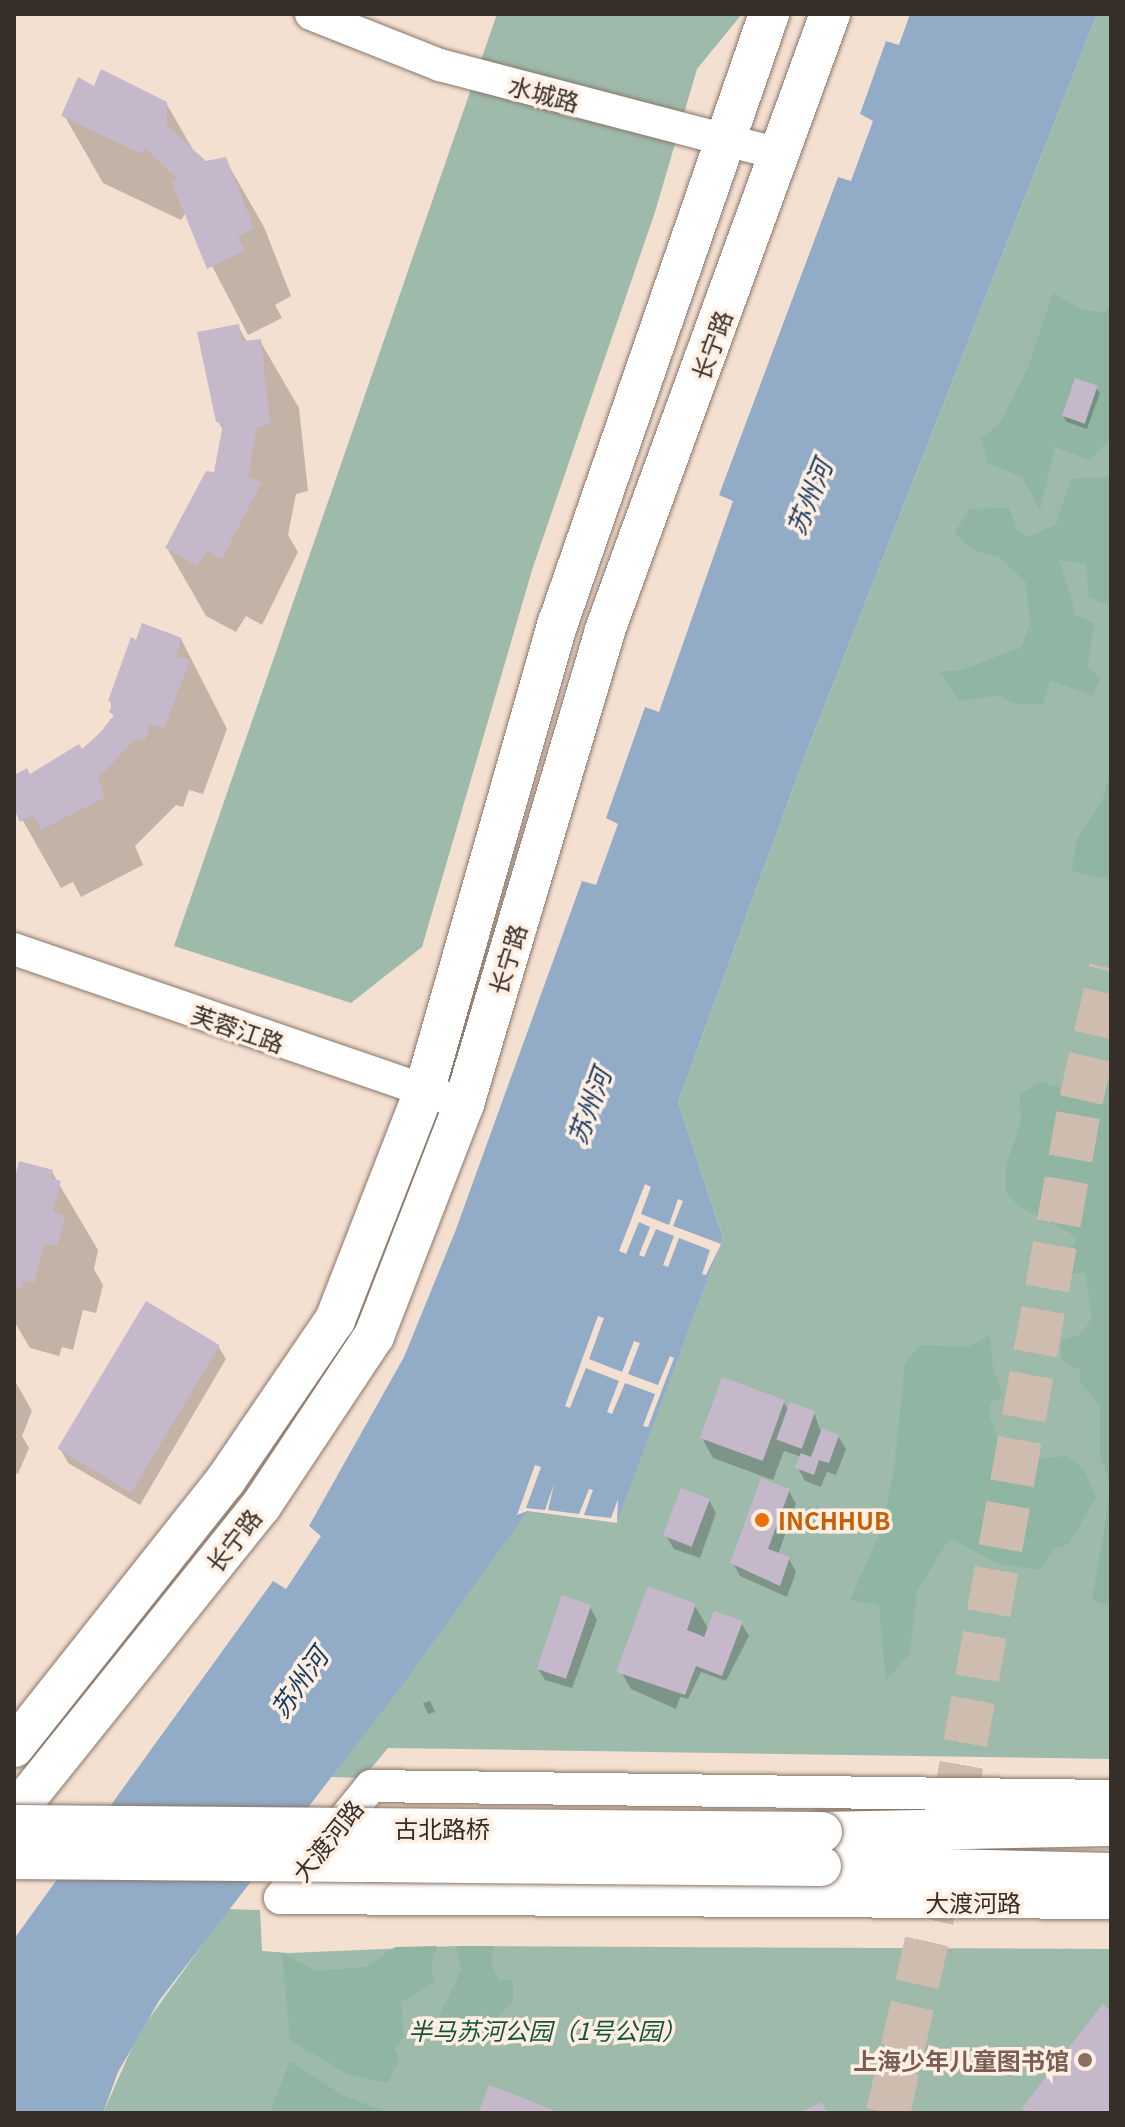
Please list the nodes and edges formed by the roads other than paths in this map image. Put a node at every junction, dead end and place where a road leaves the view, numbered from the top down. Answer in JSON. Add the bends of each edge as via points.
{"nodes":[{"id":1,"x":311,"y":14,"type":"edge"},
{"id":2,"x":769,"y":14,"type":"edge"},
{"id":3,"x":830,"y":14,"type":"edge"},
{"id":4,"x":727,"y":141,"type":"junction"},
{"id":5,"x":782,"y":155,"type":"junction"},
{"id":6,"x":14,"y":949,"type":"edge"},
{"id":7,"x":424,"y":1092,"type":"junction"},
{"id":8,"x":464,"y":1104,"type":"junction"},
{"id":9,"x":14,"y":1747,"type":"edge"},
{"id":10,"x":1111,"y":1796,"type":"edge"},
{"id":11,"x":18,"y":1805,"type":"edge"},
{"id":12,"x":1111,"y":1826,"type":"edge"},
{"id":13,"x":822,"y":1849,"type":"junction"},
{"id":14,"x":14,"y":1859,"type":"edge"},
{"id":15,"x":1111,"y":1873,"type":"edge"},
{"id":16,"x":1111,"y":1903,"type":"edge"}],
"edges":[{"from":1,"to":4,"type":"street","name":"水城路","via":[[440,65]]},
{"from":2,"to":4,"type":"main road","name":"长宁路"},
{"from":3,"to":5,"type":"main road","name":"长宁路"},
{"from":4,"to":5,"type":"street","name":"水城路"},
{"from":4,"to":7,"type":"main road","name":"长宁路","via":[[558,623]]},
{"from":5,"to":8,"type":"main road","name":"长宁路","via":[[604,633]]},
{"from":6,"to":7,"type":"street","name":"芙蓉江路"},
{"from":7,"to":8,"type":"street","name":"芙蓉江路"},
{"from":7,"to":9,"type":"main road","name":"长宁路","via":[[335,1320],[225,1481]]},
{"from":8,"to":11,"type":"main road","name":"长宁路","via":[[374,1336],[261,1506]]},
{"from":10,"to":16,"type":"street","name":"大渡河路","via":[[371,1786],[280,1898]]},
{"from":11,"to":13,"type":"main road","name":"古北路桥","bridge":true},
{"from":12,"to":13,"type":"main road"},
{"from":13,"to":14,"type":"main road","name":"古北路桥","bridge":true},
{"from":13,"to":15,"type":"main road","name":"大渡河路"}]}
